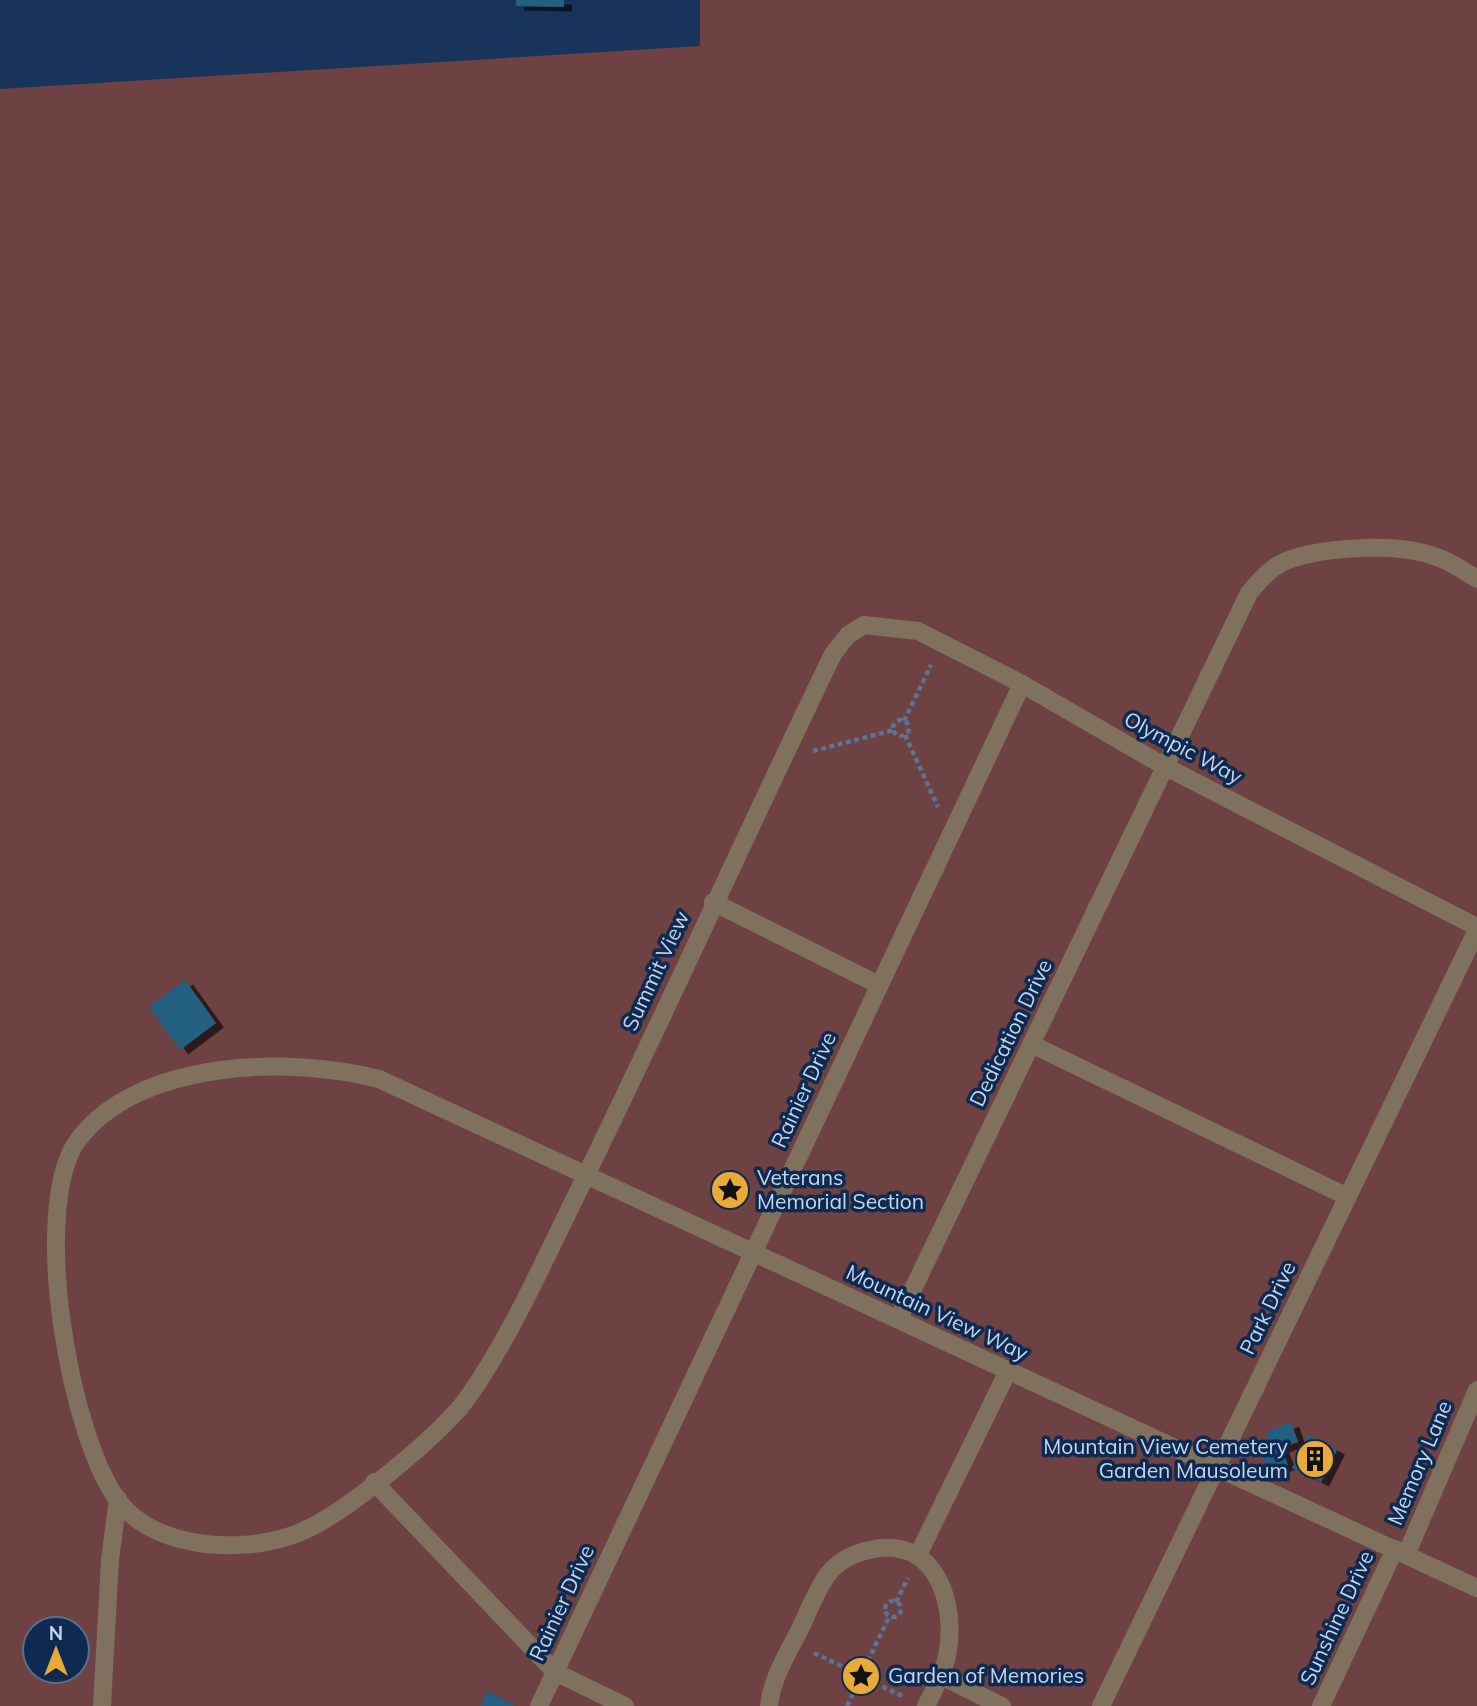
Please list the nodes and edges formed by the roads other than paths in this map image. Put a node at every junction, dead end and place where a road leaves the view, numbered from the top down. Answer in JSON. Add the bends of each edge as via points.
{"nodes":[{"id":1,"x":1477,"y":579,"type":"edge"},
{"id":2,"x":864,"y":625,"type":"joint"},
{"id":3,"x":1022,"y":684,"type":"junction"},
{"id":4,"x":1164,"y":766,"type":"junction"},
{"id":5,"x":713,"y":902,"type":"junction"},
{"id":6,"x":1477,"y":928,"type":"edge"},
{"id":7,"x":879,"y":985,"type":"junction"},
{"id":8,"x":1031,"y":1044,"type":"junction"},
{"id":9,"x":586,"y":1175,"type":"junction"},
{"id":10,"x":1348,"y":1197,"type":"junction"},
{"id":11,"x":753,"y":1252,"type":"junction"},
{"id":12,"x":898,"y":1320,"type":"junction"},
{"id":13,"x":1008,"y":1371,"type":"junction"},
{"id":14,"x":1477,"y":1390,"type":"edge"},
{"id":15,"x":1217,"y":1467,"type":"junction"},
{"id":16,"x":374,"y":1482,"type":"junction"},
{"id":17,"x":118,"y":1499,"type":"junction"},
{"id":18,"x":1400,"y":1552,"type":"junction"},
{"id":19,"x":918,"y":1555,"type":"junction"},
{"id":20,"x":1477,"y":1588,"type":"edge"},
{"id":21,"x":555,"y":1672,"type":"junction"},
{"id":22,"x":942,"y":1676,"type":"junction"},
{"id":23,"x":919,"y":1703,"type":"edge"},
{"id":24,"x":102,"y":1706,"type":"edge"},
{"id":25,"x":539,"y":1706,"type":"edge"},
{"id":26,"x":625,"y":1706,"type":"edge"},
{"id":27,"x":769,"y":1706,"type":"edge"},
{"id":28,"x":1002,"y":1706,"type":"edge"},
{"id":29,"x":1101,"y":1706,"type":"edge"},
{"id":30,"x":1321,"y":1706,"type":"edge"}],
"edges":[{"from":1,"to":4,"type":"lane","name":"Dedication Drive","via":[[1452,563],[1422,553],[1339,550],[1286,561],[1249,593]]},
{"from":2,"to":3,"type":"lane","name":"Olympic Way","via":[[918,631]]},
{"from":2,"to":5,"type":"lane","name":"Summit View","via":[[848,635],[833,654]]},
{"from":3,"to":4,"type":"lane","name":"Olympic Way"},
{"from":3,"to":7,"type":"lane","name":"Rainier Drive"},
{"from":4,"to":6,"type":"lane","name":"Olympic Way"},
{"from":4,"to":8,"type":"lane","name":"Dedication Drive"},
{"from":5,"to":7,"type":"lane"},
{"from":5,"to":9,"type":"lane","name":"Summit View"},
{"from":6,"to":10,"type":"lane","name":"Park Drive"},
{"from":7,"to":11,"type":"lane","name":"Rainier Drive"},
{"from":8,"to":10,"type":"lane"},
{"from":8,"to":12,"type":"lane","name":"Dedication Drive"},
{"from":9,"to":11,"type":"lane","name":"Mountain View Way"},
{"from":9,"to":16,"type":"lane","name":"Summit View","via":[[501,1347],[458,1411]]},
{"from":9,"to":17,"type":"lane","name":"Mountain View Way","via":[[379,1079],[317,1067],[197,1075],[144,1091],[120,1104],[77,1141],[64,1168],[59,1195],[59,1295],[75,1392],[90,1449]]},
{"from":10,"to":15,"type":"lane","name":"Park Drive"},
{"from":11,"to":12,"type":"lane","name":"Mountain View Way"},
{"from":11,"to":21,"type":"lane","name":"Rainier Drive"},
{"from":12,"to":13,"type":"lane","name":"Mountain View Way"},
{"from":13,"to":15,"type":"lane","name":"Mountain View Way"},
{"from":13,"to":19,"type":"lane"},
{"from":14,"to":18,"type":"lane","name":"Memory Lane"},
{"from":15,"to":18,"type":"lane","name":"Mountain View Way"},
{"from":15,"to":29,"type":"lane","name":"Park Drive"},
{"from":16,"to":17,"type":"lane","name":"Summit View","via":[[302,1532],[240,1545],[190,1542],[162,1533],[138,1520]]},
{"from":16,"to":21,"type":"lane"},
{"from":17,"to":24,"type":"lane"},
{"from":18,"to":20,"type":"lane","name":"Mountain View Way"},
{"from":18,"to":30,"type":"lane","name":"Sunshine Drive"},
{"from":19,"to":22,"type":"lane","via":[[938,1579],[946,1598],[949,1640]]},
{"from":19,"to":27,"type":"lane","via":[[893,1547],[861,1552],[828,1574],[774,1678]]},
{"from":21,"to":25,"type":"lane","name":"Rainier Drive"},
{"from":21,"to":26,"type":"lane"},
{"from":22,"to":23,"type":"lane"},
{"from":22,"to":28,"type":"lane"}]}
